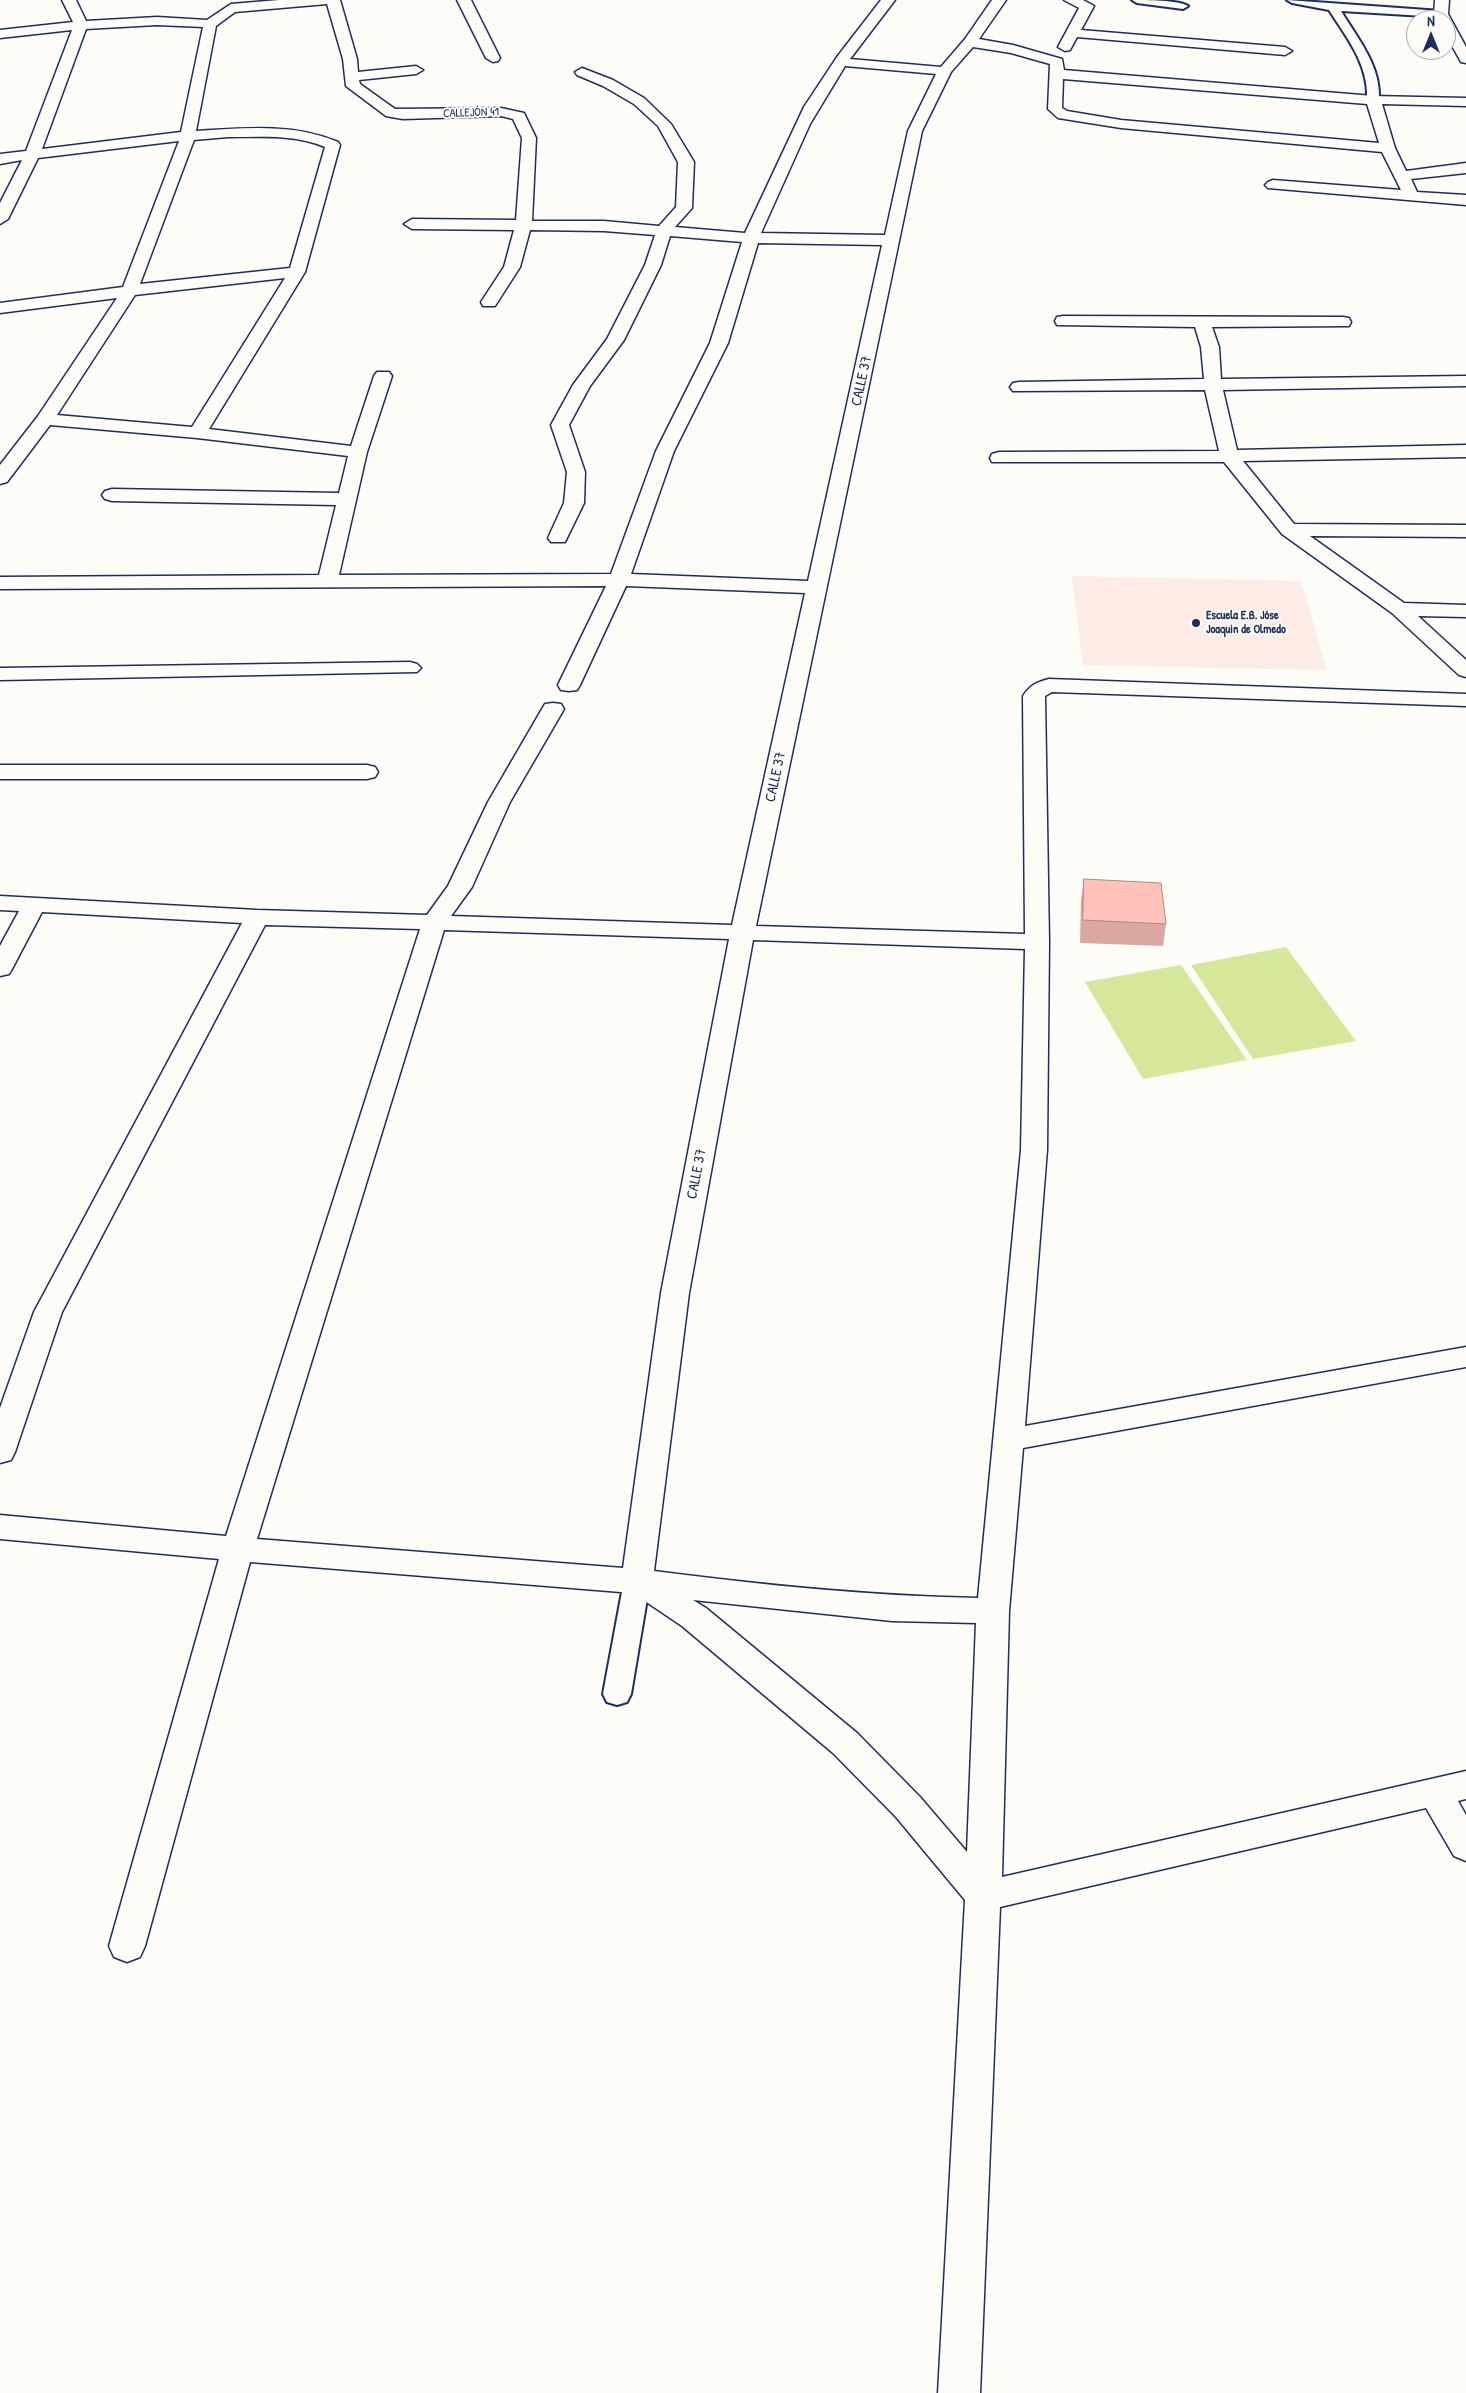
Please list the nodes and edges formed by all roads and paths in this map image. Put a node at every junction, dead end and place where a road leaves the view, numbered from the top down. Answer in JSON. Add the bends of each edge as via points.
{"nodes":[{"id":1,"x":69,"y":0,"type":"edge"},
{"id":2,"x":326,"y":0,"type":"edge"},
{"id":3,"x":333,"y":0,"type":"edge"},
{"id":4,"x":464,"y":0,"type":"edge"},
{"id":5,"x":888,"y":0,"type":"edge"},
{"id":6,"x":999,"y":0,"type":"edge"},
{"id":7,"x":1071,"y":0,"type":"edge"},
{"id":8,"x":1101,"y":0,"type":"edge"},
{"id":9,"x":1137,"y":0,"type":"edge"},
{"id":10,"x":1292,"y":0,"type":"edge"},
{"id":11,"x":1087,"y":6,"type":"junction"},
{"id":12,"x":1183,"y":6,"type":"dead end"},
{"id":13,"x":1332,"y":7,"type":"junction"},
{"id":14,"x":1406,"y":12,"type":"edge"},
{"id":15,"x":81,"y":24,"type":"junction"},
{"id":16,"x":210,"y":24,"type":"junction"},
{"id":17,"x":1072,"y":33,"type":"junction"},
{"id":18,"x":0,"y":34,"type":"edge"},
{"id":19,"x":1456,"y":39,"type":"edge"},
{"id":20,"x":970,"y":42,"type":"junction"},
{"id":21,"x":1285,"y":50,"type":"dead end"},
{"id":22,"x":493,"y":58,"type":"dead end"},
{"id":23,"x":1466,"y":59,"type":"edge"},
{"id":24,"x":842,"y":62,"type":"junction"},
{"id":25,"x":1057,"y":68,"type":"junction"},
{"id":26,"x":416,"y":70,"type":"dead end"},
{"id":27,"x":945,"y":71,"type":"junction"},
{"id":28,"x":582,"y":72,"type":"dead end"},
{"id":29,"x":352,"y":77,"type":"junction"},
{"id":30,"x":1373,"y":100,"type":"junction"},
{"id":31,"x":1466,"y":102,"type":"edge"},
{"id":32,"x":188,"y":136,"type":"junction"},
{"id":33,"x":1388,"y":148,"type":"junction"},
{"id":34,"x":32,"y":155,"type":"junction"},
{"id":35,"x":0,"y":159,"type":"edge"},
{"id":36,"x":1466,"y":168,"type":"edge"},
{"id":37,"x":1401,"y":176,"type":"junction"},
{"id":38,"x":1273,"y":185,"type":"dead end"},
{"id":39,"x":1411,"y":196,"type":"junction"},
{"id":40,"x":1466,"y":200,"type":"edge"},
{"id":41,"x":0,"y":219,"type":"edge"},
{"id":42,"x":412,"y":224,"type":"dead end"},
{"id":43,"x":524,"y":224,"type":"junction"},
{"id":44,"x":664,"y":230,"type":"junction"},
{"id":45,"x":751,"y":238,"type":"junction"},
{"id":46,"x":892,"y":240,"type":"junction"},
{"id":47,"x":297,"y":272,"type":"junction"},
{"id":48,"x":130,"y":290,"type":"junction"},
{"id":49,"x":489,"y":302,"type":"dead end"},
{"id":50,"x":0,"y":308,"type":"edge"},
{"id":51,"x":1063,"y":321,"type":"dead end"},
{"id":52,"x":1343,"y":322,"type":"dead end"},
{"id":53,"x":1202,"y":323,"type":"junction"},
{"id":54,"x":383,"y":376,"type":"dead end"},
{"id":55,"x":1466,"y":381,"type":"edge"},
{"id":56,"x":1213,"y":385,"type":"junction"},
{"id":57,"x":1019,"y":387,"type":"dead end"},
{"id":58,"x":45,"y":419,"type":"junction"},
{"id":59,"x":198,"y":433,"type":"junction"},
{"id":60,"x":1466,"y":451,"type":"edge"},
{"id":61,"x":358,"y":452,"type":"junction"},
{"id":62,"x":1229,"y":455,"type":"junction"},
{"id":63,"x":999,"y":458,"type":"dead end"},
{"id":64,"x":0,"y":478,"type":"edge"},
{"id":65,"x":112,"y":495,"type":"dead end"},
{"id":66,"x":347,"y":499,"type":"junction"},
{"id":67,"x":1289,"y":530,"type":"junction"},
{"id":68,"x":1466,"y":531,"type":"edge"},
{"id":69,"x":558,"y":538,"type":"dead end"},
{"id":70,"x":619,"y":580,"type":"junction"},
{"id":71,"x":0,"y":583,"type":"edge"},
{"id":72,"x":327,"y":583,"type":"junction"},
{"id":73,"x":818,"y":587,"type":"junction"},
{"id":74,"x":1399,"y":609,"type":"junction"},
{"id":75,"x":1466,"y":611,"type":"edge"},
{"id":76,"x":410,"y":668,"type":"dead end"},
{"id":77,"x":1466,"y":671,"type":"edge"},
{"id":78,"x":0,"y":674,"type":"edge"},
{"id":79,"x":569,"y":685,"type":"dead end"},
{"id":80,"x":1466,"y":700,"type":"edge"},
{"id":81,"x":553,"y":709,"type":"dead end"},
{"id":82,"x":0,"y":772,"type":"edge"},
{"id":83,"x":368,"y":772,"type":"dead end"},
{"id":84,"x":0,"y":903,"type":"edge"},
{"id":85,"x":34,"y":905,"type":"junction"},
{"id":86,"x":256,"y":917,"type":"junction"},
{"id":87,"x":434,"y":923,"type":"junction"},
{"id":88,"x":742,"y":934,"type":"junction"},
{"id":89,"x":1037,"y":942,"type":"junction"},
{"id":90,"x":0,"y":969,"type":"edge"},
{"id":91,"x":1466,"y":1357,"type":"edge"},
{"id":92,"x":1008,"y":1440,"type":"junction"},
{"id":93,"x":0,"y":1452,"type":"edge"},
{"id":94,"x":0,"y":1527,"type":"edge"},
{"id":95,"x":238,"y":1549,"type":"junction"},
{"id":96,"x":637,"y":1581,"type":"junction"},
{"id":97,"x":993,"y":1611,"type":"junction"},
{"id":98,"x":617,"y":1694,"type":"dead end"},
{"id":99,"x":1450,"y":1789,"type":"edge"},
{"id":100,"x":1466,"y":1846,"type":"edge"},
{"id":101,"x":983,"y":1896,"type":"junction"},
{"id":102,"x":127,"y":1946,"type":"dead end"},
{"id":103,"x":959,"y":2393,"type":"edge"}],
"edges":[{"from":1,"to":15,"type":"street"},
{"from":2,"to":16,"type":"street","via":[[224,6]]},
{"from":3,"to":29,"type":"street","name":"CALLEJÓN 41"},
{"from":4,"to":22,"type":"street"},
{"from":5,"to":24,"type":"street"},
{"from":6,"to":20,"type":"street","name":"CALLE 37"},
{"from":7,"to":11,"type":"street"},
{"from":8,"to":11,"type":"street"},
{"from":9,"to":12,"type":"lane"},
{"from":10,"to":13,"type":"lane"},
{"from":11,"to":17,"type":"street"},
{"from":13,"to":14,"type":"lane"},
{"from":13,"to":30,"type":"lane","via":[[1367,63],[1374,83]]},
{"from":15,"to":16,"type":"street","via":[[163,20]]},
{"from":15,"to":18,"type":"street"},
{"from":15,"to":34,"type":"street"},
{"from":16,"to":32,"type":"street"},
{"from":17,"to":21,"type":"street"},
{"from":17,"to":25,"type":"street"},
{"from":19,"to":23,"type":"street"},
{"from":20,"to":25,"type":"street","via":[[1013,49]]},
{"from":20,"to":27,"type":"street","name":"CALLE 37"},
{"from":24,"to":27,"type":"street"},
{"from":24,"to":45,"type":"street","via":[[810,109]]},
{"from":25,"to":30,"type":"street"},
{"from":25,"to":33,"type":"street","via":[[1056,109],[1063,115],[1120,124]]},
{"from":26,"to":29,"type":"street"},
{"from":27,"to":46,"type":"street","name":"CALLE 37","via":[[914,131]]},
{"from":28,"to":44,"type":"street","via":[[639,101],[664,124],[686,162],[684,208]]},
{"from":29,"to":43,"type":"street","name":"CALLEJÓN 41","via":[[353,86],[391,113],[501,112],[519,116],[529,138]]},
{"from":30,"to":31,"type":"street"},
{"from":30,"to":33,"type":"street"},
{"from":32,"to":34,"type":"street"},
{"from":32,"to":47,"type":"street","via":[[288,131],[320,136],[333,145]]},
{"from":32,"to":48,"type":"street"},
{"from":33,"to":37,"type":"street"},
{"from":34,"to":35,"type":"street"},
{"from":34,"to":41,"type":"street"},
{"from":36,"to":37,"type":"street"},
{"from":37,"to":39,"type":"street"},
{"from":38,"to":39,"type":"street"},
{"from":39,"to":40,"type":"street"},
{"from":42,"to":43,"type":"street"},
{"from":43,"to":44,"type":"street"},
{"from":43,"to":49,"type":"street","name":"CALLEJÓN 41","via":[[512,267]]},
{"from":44,"to":45,"type":"street"},
{"from":44,"to":69,"type":"street","via":[[653,265],[615,340],[582,385],[560,426],[576,472],[574,503]]},
{"from":45,"to":46,"type":"street"},
{"from":45,"to":70,"type":"street","via":[[719,343],[665,451]]},
{"from":46,"to":73,"type":"street","name":"CALLE 37"},
{"from":47,"to":48,"type":"street"},
{"from":47,"to":59,"type":"street"},
{"from":48,"to":50,"type":"street"},
{"from":48,"to":58,"type":"street"},
{"from":51,"to":53,"type":"street"},
{"from":52,"to":53,"type":"street"},
{"from":53,"to":56,"type":"street","via":[[1210,347]]},
{"from":54,"to":61,"type":"street"},
{"from":55,"to":56,"type":"street"},
{"from":56,"to":57,"type":"street"},
{"from":56,"to":62,"type":"street"},
{"from":58,"to":59,"type":"street"},
{"from":58,"to":64,"type":"street"},
{"from":59,"to":61,"type":"street"},
{"from":60,"to":62,"type":"street","via":[[1320,457]]},
{"from":61,"to":66,"type":"street"},
{"from":62,"to":63,"type":"street"},
{"from":62,"to":67,"type":"street"},
{"from":65,"to":66,"type":"street"},
{"from":66,"to":72,"type":"street"},
{"from":67,"to":68,"type":"street"},
{"from":67,"to":74,"type":"street"},
{"from":70,"to":72,"type":"street"},
{"from":70,"to":73,"type":"street"},
{"from":70,"to":79,"type":"street"},
{"from":71,"to":72,"type":"street"},
{"from":73,"to":88,"type":"street","name":"CALLE 37"},
{"from":74,"to":75,"type":"street"},
{"from":74,"to":77,"type":"street"},
{"from":76,"to":78,"type":"street"},
{"from":80,"to":89,"type":"street","via":[[1049,685],[1038,690],[1034,696]]},
{"from":81,"to":87,"type":"street","via":[[499,802],[460,887]]},
{"from":82,"to":83,"type":"street"},
{"from":84,"to":85,"type":"street"},
{"from":85,"to":86,"type":"street"},
{"from":85,"to":90,"type":"street"},
{"from":86,"to":87,"type":"street"},
{"from":86,"to":93,"type":"street","via":[[48,1312]]},
{"from":87,"to":88,"type":"street"},
{"from":87,"to":95,"type":"street"},
{"from":88,"to":89,"type":"street"},
{"from":88,"to":96,"type":"street","name":"CALLE 37","via":[[675,1293]]},
{"from":89,"to":92,"type":"street","via":[[1034,1150]]},
{"from":91,"to":92,"type":"street"},
{"from":92,"to":97,"type":"street"},
{"from":94,"to":95,"type":"street"},
{"from":95,"to":96,"type":"street"},
{"from":95,"to":102,"type":"street"},
{"from":96,"to":97,"type":"street","via":[[892,1609]]},
{"from":96,"to":98,"type":"lane"},
{"from":96,"to":101,"type":"street","via":[[694,1617],[845,1743],[908,1808]]},
{"from":97,"to":101,"type":"street"},
{"from":99,"to":100,"type":"street"},
{"from":99,"to":101,"type":"street"},
{"from":101,"to":103,"type":"street"}]}
